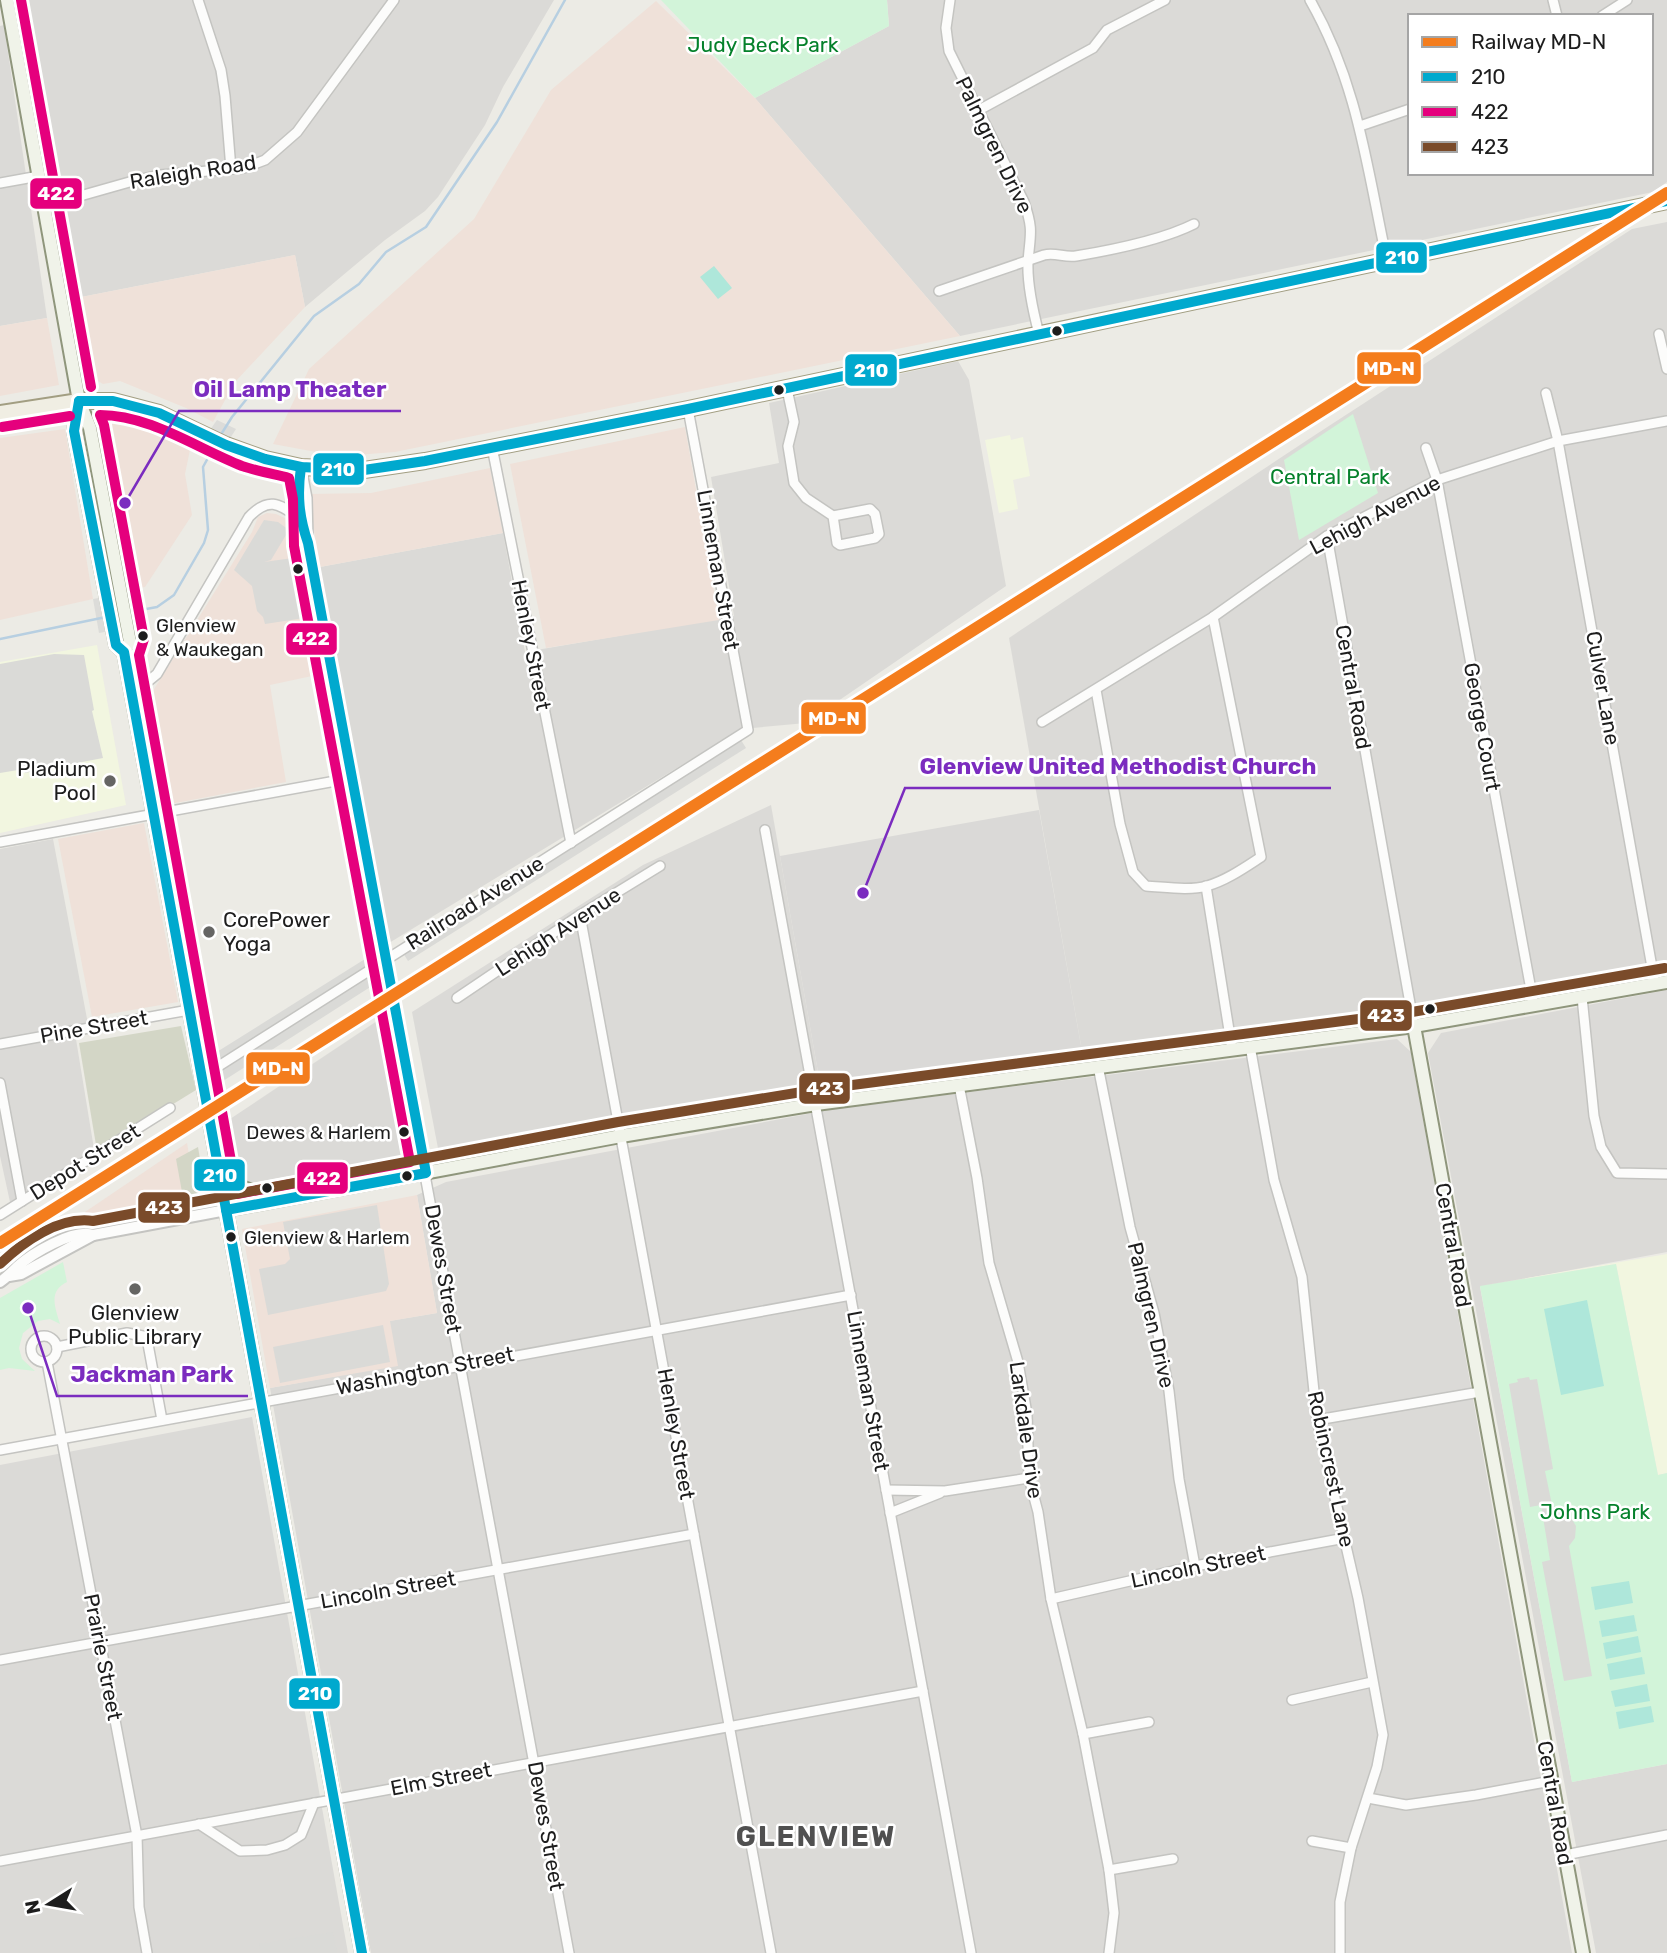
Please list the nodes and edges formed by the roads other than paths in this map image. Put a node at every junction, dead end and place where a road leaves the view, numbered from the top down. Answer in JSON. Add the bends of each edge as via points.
{"nodes":[{"id":1,"x":6,"y":0,"type":"edge"},
{"id":2,"x":198,"y":0,"type":"edge"},
{"id":3,"x":394,"y":0,"type":"edge"},
{"id":4,"x":950,"y":0,"type":"edge"},
{"id":5,"x":1165,"y":0,"type":"edge"},
{"id":6,"x":1310,"y":0,"type":"edge"},
{"id":7,"x":1627,"y":0,"type":"edge"},
{"id":8,"x":1605,"y":14,"type":"edge"},
{"id":9,"x":979,"y":110,"type":"junction"},
{"id":10,"x":1408,"y":110,"type":"edge"},
{"id":11,"x":1360,"y":126,"type":"junction"},
{"id":12,"x":230,"y":169,"type":"junction"},
{"id":13,"x":38,"y":176,"type":"junction"},
{"id":14,"x":0,"y":183,"type":"edge"},
{"id":15,"x":1667,"y":201,"type":"edge"},
{"id":16,"x":44,"y":209,"type":"junction"},
{"id":17,"x":1194,"y":224,"type":"dead end"},
{"id":18,"x":1387,"y":261,"type":"junction"},
{"id":19,"x":1028,"y":262,"type":"junction"},
{"id":20,"x":940,"y":291,"type":"dead end"},
{"id":21,"x":1039,"y":334,"type":"junction"},
{"id":22,"x":1659,"y":334,"type":"dead end"},
{"id":23,"x":1667,"y":369,"type":"edge"},
{"id":24,"x":787,"y":388,"type":"junction"},
{"id":25,"x":1546,"y":393,"type":"dead end"},
{"id":26,"x":79,"y":401,"type":"junction"},
{"id":27,"x":688,"y":409,"type":"junction"},
{"id":28,"x":0,"y":413,"type":"edge"},
{"id":29,"x":1667,"y":421,"type":"edge"},
{"id":30,"x":1558,"y":441,"type":"junction"},
{"id":31,"x":492,"y":447,"type":"junction"},
{"id":32,"x":1426,"y":448,"type":"dead end"},
{"id":33,"x":301,"y":467,"type":"junction"},
{"id":34,"x":1437,"y":480,"type":"junction"},
{"id":35,"x":833,"y":516,"type":"junction"},
{"id":36,"x":298,"y":517,"type":"junction"},
{"id":37,"x":1326,"y":536,"type":"junction"},
{"id":38,"x":308,"y":543,"type":"junction"},
{"id":39,"x":1213,"y":617,"type":"junction"},
{"id":40,"x":124,"y":652,"type":"junction"},
{"id":41,"x":130,"y":688,"type":"junction"},
{"id":42,"x":1096,"y":690,"type":"junction"},
{"id":43,"x":1042,"y":722,"type":"dead end"},
{"id":44,"x":748,"y":730,"type":"joint"},
{"id":45,"x":352,"y":778,"type":"junction"},
{"id":46,"x":153,"y":814,"type":"junction"},
{"id":47,"x":765,"y":830,"type":"dead end"},
{"id":48,"x":0,"y":842,"type":"edge"},
{"id":49,"x":571,"y":843,"type":"junction"},
{"id":50,"x":660,"y":866,"type":"dead end"},
{"id":51,"x":1206,"y":886,"type":"junction"},
{"id":52,"x":580,"y":915,"type":"junction"},
{"id":53,"x":386,"y":959,"type":"junction"},
{"id":54,"x":1661,"y":983,"type":"edge"},
{"id":55,"x":1582,"y":997,"type":"junction"},
{"id":56,"x":457,"y":998,"type":"dead end"},
{"id":57,"x":1534,"y":1006,"type":"junction"},
{"id":58,"x":189,"y":1010,"type":"junction"},
{"id":59,"x":1414,"y":1026,"type":"junction"},
{"id":60,"x":0,"y":1044,"type":"edge"},
{"id":61,"x":1250,"y":1046,"type":"junction"},
{"id":62,"x":1232,"y":1049,"type":"junction"},
{"id":63,"x":1098,"y":1066,"type":"junction"},
{"id":64,"x":200,"y":1073,"type":"junction"},
{"id":65,"x":0,"y":1083,"type":"edge"},
{"id":66,"x":959,"y":1084,"type":"junction"},
{"id":67,"x":816,"y":1104,"type":"junction"},
{"id":68,"x":170,"y":1108,"type":"dead end"},
{"id":69,"x":621,"y":1136,"type":"junction"},
{"id":70,"x":219,"y":1172,"type":"junction"},
{"id":71,"x":426,"y":1173,"type":"junction"},
{"id":72,"x":1667,"y":1174,"type":"edge"},
{"id":73,"x":287,"y":1198,"type":"junction"},
{"id":74,"x":22,"y":1202,"type":"junction"},
{"id":75,"x":226,"y":1210,"type":"junction"},
{"id":76,"x":0,"y":1214,"type":"edge"},
{"id":77,"x":5,"y":1279,"type":"edge"},
{"id":78,"x":850,"y":1295,"type":"junction"},
{"id":79,"x":657,"y":1330,"type":"junction"},
{"id":80,"x":57,"y":1347,"type":"junction"},
{"id":81,"x":47,"y":1362,"type":"junction"},
{"id":82,"x":461,"y":1364,"type":"junction"},
{"id":83,"x":1480,"y":1392,"type":"junction"},
{"id":84,"x":262,"y":1402,"type":"junction"},
{"id":85,"x":162,"y":1420,"type":"junction"},
{"id":86,"x":1317,"y":1420,"type":"junction"},
{"id":87,"x":63,"y":1438,"type":"junction"},
{"id":88,"x":0,"y":1450,"type":"edge"},
{"id":89,"x":1029,"y":1478,"type":"junction"},
{"id":90,"x":886,"y":1490,"type":"junction"},
{"id":91,"x":945,"y":1491,"type":"junction"},
{"id":92,"x":890,"y":1513,"type":"junction"},
{"id":93,"x":694,"y":1534,"type":"junction"},
{"id":94,"x":1345,"y":1538,"type":"junction"},
{"id":95,"x":1195,"y":1566,"type":"junction"},
{"id":96,"x":499,"y":1570,"type":"junction"},
{"id":97,"x":1051,"y":1599,"type":"junction"},
{"id":98,"x":298,"y":1606,"type":"junction"},
{"id":99,"x":101,"y":1642,"type":"junction"},
{"id":100,"x":0,"y":1660,"type":"edge"},
{"id":101,"x":1372,"y":1682,"type":"junction"},
{"id":102,"x":923,"y":1691,"type":"junction"},
{"id":103,"x":1292,"y":1700,"type":"dead end"},
{"id":104,"x":1149,"y":1722,"type":"dead end"},
{"id":105,"x":729,"y":1727,"type":"junction"},
{"id":106,"x":1083,"y":1734,"type":"junction"},
{"id":107,"x":534,"y":1762,"type":"junction"},
{"id":108,"x":1551,"y":1780,"type":"junction"},
{"id":109,"x":1368,"y":1798,"type":"junction"},
{"id":110,"x":333,"y":1799,"type":"junction"},
{"id":111,"x":314,"y":1803,"type":"junction"},
{"id":112,"x":200,"y":1824,"type":"junction"},
{"id":113,"x":1667,"y":1835,"type":"edge"},
{"id":114,"x":137,"y":1836,"type":"junction"},
{"id":115,"x":1312,"y":1841,"type":"dead end"},
{"id":116,"x":1351,"y":1848,"type":"junction"},
{"id":117,"x":1565,"y":1855,"type":"junction"},
{"id":118,"x":1173,"y":1859,"type":"dead end"},
{"id":119,"x":0,"y":1861,"type":"edge"},
{"id":120,"x":1109,"y":1870,"type":"junction"},
{"id":121,"x":147,"y":1953,"type":"edge"},
{"id":122,"x":362,"y":1953,"type":"edge"},
{"id":123,"x":569,"y":1953,"type":"edge"},
{"id":124,"x":771,"y":1953,"type":"edge"},
{"id":125,"x":971,"y":1953,"type":"edge"},
{"id":126,"x":1109,"y":1953,"type":"edge"},
{"id":127,"x":1340,"y":1953,"type":"edge"},
{"id":128,"x":1583,"y":1953,"type":"edge"}],
"edges":[{"from":1,"to":13,"type":"main road"},
{"from":2,"to":12,"type":"street","via":[[221,70]]},
{"from":3,"to":12,"type":"street","name":"Raleigh Road","via":[[285,145],[256,164]]},
{"from":4,"to":9,"type":"street","name":"Palmgren Drive","via":[[949,51]]},
{"from":5,"to":9,"type":"street","via":[[1107,30],[1093,48]]},
{"from":6,"to":11,"type":"street","via":[[1335,49]]},
{"from":7,"to":8,"type":"street"},
{"from":9,"to":19,"type":"street","name":"Palmgren Drive","via":[[1030,219]]},
{"from":10,"to":11,"type":"street"},
{"from":11,"to":18,"type":"street"},
{"from":12,"to":16,"type":"street","name":"Raleigh Road","via":[[132,181]]},
{"from":13,"to":14,"type":"street"},
{"from":13,"to":16,"type":"main road"},
{"from":15,"to":18,"type":"main road"},
{"from":16,"to":26,"type":"main road"},
{"from":17,"to":19,"type":"street","via":[[1176,233],[1073,257],[1051,253]]},
{"from":18,"to":21,"type":"main road"},
{"from":19,"to":20,"type":"street"},
{"from":19,"to":21,"type":"street","name":"Palmgren Drive"},
{"from":21,"to":24,"type":"main road"},
{"from":22,"to":23,"type":"street"},
{"from":24,"to":27,"type":"main road"},
{"from":24,"to":35,"type":"street","via":[[794,422],[788,446],[794,483],[806,498]]},
{"from":25,"to":30,"type":"street","name":"Culver Lane"},
{"from":26,"to":28,"type":"main road"},
{"from":26,"to":33,"type":"main road","via":[[113,401],[159,414],[265,459]]},
{"from":26,"to":40,"type":"main road","via":[[90,428],[122,593],[130,642]]},
{"from":26,"to":40,"type":"main road","via":[[74,431],[116,645]]},
{"from":27,"to":31,"type":"main road"},
{"from":27,"to":44,"type":"street","name":"Linneman Street"},
{"from":29,"to":30,"type":"street","name":"Lehigh Avenue"},
{"from":30,"to":34,"type":"street","name":"Lehigh Avenue"},
{"from":30,"to":54,"type":"street","name":"Culver Lane"},
{"from":31,"to":33,"type":"main road","via":[[364,470]]},
{"from":31,"to":49,"type":"street","name":"Henley Street"},
{"from":32,"to":34,"type":"street","name":"George Court"},
{"from":33,"to":36,"type":"street","name":"Dewes Street"},
{"from":33,"to":38,"type":"street","name":"Dewes Street"},
{"from":34,"to":37,"type":"street","name":"Lehigh Avenue"},
{"from":34,"to":57,"type":"street","name":"George Court"},
{"from":35,"to":35,"type":"street","via":[[840,545],[879,534],[870,509]]},
{"from":36,"to":38,"type":"street","name":"Dewes Street"},
{"from":36,"to":41,"type":"street","via":[[274,504],[259,507],[249,517],[157,674]]},
{"from":37,"to":39,"type":"street","name":"Lehigh Avenue"},
{"from":37,"to":59,"type":"street","name":"Central Road"},
{"from":38,"to":45,"type":"street","name":"Dewes Street"},
{"from":39,"to":42,"type":"street","name":"Lehigh Avenue"},
{"from":39,"to":51,"type":"street","via":[[1261,857]]},
{"from":40,"to":41,"type":"main road"},
{"from":41,"to":46,"type":"main road"},
{"from":42,"to":43,"type":"street","name":"Lehigh Avenue"},
{"from":42,"to":51,"type":"street","via":[[1133,872],[1146,886]]},
{"from":44,"to":49,"type":"street","name":"Railroad Avenue"},
{"from":45,"to":46,"type":"street"},
{"from":45,"to":53,"type":"street","name":"Dewes Street"},
{"from":46,"to":48,"type":"street"},
{"from":46,"to":58,"type":"main road"},
{"from":47,"to":67,"type":"street","name":"Linneman Street"},
{"from":49,"to":53,"type":"street","name":"Railroad Avenue"},
{"from":50,"to":52,"type":"street","name":"Lehigh Avenue"},
{"from":51,"to":62,"type":"street"},
{"from":52,"to":56,"type":"street","name":"Lehigh Avenue"},
{"from":52,"to":69,"type":"street","name":"Henley Street"},
{"from":53,"to":64,"type":"street","name":"Railroad Avenue","via":[[211,1071]]},
{"from":53,"to":71,"type":"street","name":"Dewes Street"},
{"from":54,"to":55,"type":"main road"},
{"from":55,"to":57,"type":"main road"},
{"from":55,"to":72,"type":"street","via":[[1601,1147],[1617,1173]]},
{"from":57,"to":59,"type":"main road"},
{"from":58,"to":60,"type":"street","name":"Pine Street"},
{"from":58,"to":64,"type":"main road"},
{"from":59,"to":61,"type":"main road"},
{"from":59,"to":83,"type":"main road","name":"Central Road"},
{"from":61,"to":62,"type":"main road"},
{"from":61,"to":86,"type":"street","name":"Robincrest Lane","via":[[1274,1180],[1301,1277]]},
{"from":62,"to":63,"type":"main road"},
{"from":63,"to":66,"type":"main road"},
{"from":63,"to":95,"type":"street","name":"Palmgren Drive","via":[[1130,1227],[1159,1339]]},
{"from":64,"to":70,"type":"main road"},
{"from":65,"to":74,"type":"street"},
{"from":66,"to":67,"type":"main road"},
{"from":66,"to":89,"type":"street","name":"Larkdale Drive","via":[[989,1263],[1027,1413]]},
{"from":67,"to":69,"type":"main road"},
{"from":67,"to":78,"type":"street","name":"Linneman Street"},
{"from":68,"to":74,"type":"street","name":"Depot Street"},
{"from":69,"to":71,"type":"main road"},
{"from":69,"to":79,"type":"street","name":"Henley Street"},
{"from":70,"to":73,"type":"main road","via":[[233,1185]]},
{"from":70,"to":75,"type":"main road"},
{"from":71,"to":73,"type":"main road"},
{"from":71,"to":82,"type":"street","name":"Dewes Street"},
{"from":73,"to":75,"type":"main road"},
{"from":74,"to":76,"type":"street","name":"Depot Street"},
{"from":75,"to":77,"type":"street","via":[[93,1235]]},
{"from":75,"to":84,"type":"main road"},
{"from":78,"to":79,"type":"street","name":"Washington Street"},
{"from":78,"to":90,"type":"street","name":"Linneman Street"},
{"from":79,"to":82,"type":"street","name":"Washington Street"},
{"from":79,"to":93,"type":"street","name":"Henley Street"},
{"from":80,"to":81,"type":"street","via":[[54,1358]]},
{"from":80,"to":81,"type":"street","via":[[45,1336],[32,1343],[32,1356]]},
{"from":80,"to":85,"type":"street","via":[[127,1333],[143,1336]]},
{"from":81,"to":87,"type":"street","name":"Prairie Street"},
{"from":82,"to":84,"type":"street","name":"Washington Street"},
{"from":82,"to":96,"type":"street","name":"Dewes Street"},
{"from":83,"to":86,"type":"street"},
{"from":83,"to":108,"type":"main road","name":"Central Road"},
{"from":84,"to":85,"type":"street","name":"Washington Street"},
{"from":84,"to":98,"type":"main road"},
{"from":85,"to":87,"type":"street","name":"Washington Street"},
{"from":86,"to":94,"type":"street","name":"Robincrest Lane"},
{"from":87,"to":88,"type":"street","name":"Washington Street"},
{"from":87,"to":99,"type":"street","name":"Prairie Street"},
{"from":89,"to":91,"type":"street"},
{"from":89,"to":97,"type":"street","name":"Larkdale Drive"},
{"from":90,"to":91,"type":"street"},
{"from":90,"to":92,"type":"street","name":"Linneman Street"},
{"from":91,"to":92,"type":"street"},
{"from":92,"to":102,"type":"street","name":"Linneman Street"},
{"from":93,"to":96,"type":"street","name":"Lincoln Street"},
{"from":93,"to":105,"type":"street","name":"Henley Street"},
{"from":94,"to":95,"type":"street","name":"Lincoln Street"},
{"from":94,"to":101,"type":"street","name":"Robincrest Lane"},
{"from":95,"to":97,"type":"street","name":"Lincoln Street"},
{"from":96,"to":98,"type":"street","name":"Lincoln Street"},
{"from":96,"to":107,"type":"street","name":"Dewes Street"},
{"from":97,"to":106,"type":"street","name":"Larkdale Drive"},
{"from":98,"to":99,"type":"street","name":"Lincoln Street"},
{"from":98,"to":110,"type":"main road"},
{"from":99,"to":100,"type":"street","name":"Lincoln Street"},
{"from":99,"to":114,"type":"street","name":"Prairie Street"},
{"from":101,"to":103,"type":"street"},
{"from":101,"to":109,"type":"street","name":"Robincrest Lane","via":[[1383,1735]]},
{"from":102,"to":105,"type":"street","name":"Elm Street"},
{"from":102,"to":125,"type":"street","name":"Linneman Street"},
{"from":104,"to":106,"type":"street"},
{"from":105,"to":107,"type":"street","name":"Elm Street"},
{"from":105,"to":124,"type":"street","name":"Henley Street"},
{"from":106,"to":120,"type":"street","name":"Larkdale Drive"},
{"from":107,"to":110,"type":"street","name":"Elm Street"},
{"from":107,"to":123,"type":"street","name":"Dewes Street"},
{"from":108,"to":109,"type":"street","via":[[1406,1805]]},
{"from":108,"to":117,"type":"main road","name":"Central Road"},
{"from":109,"to":116,"type":"street","name":"Robincrest Lane"},
{"from":110,"to":111,"type":"street","name":"Elm Street"},
{"from":110,"to":122,"type":"main road"},
{"from":111,"to":112,"type":"street","name":"Elm Street"},
{"from":111,"to":112,"type":"street","via":[[301,1835],[267,1850],[240,1851]]},
{"from":112,"to":114,"type":"street","name":"Elm Street"},
{"from":113,"to":117,"type":"street"},
{"from":114,"to":119,"type":"street","name":"Elm Street"},
{"from":114,"to":121,"type":"street","name":"Prairie Street","via":[[139,1907]]},
{"from":115,"to":116,"type":"street"},
{"from":116,"to":127,"type":"street","name":"Robincrest Lane","via":[[1340,1902]]},
{"from":117,"to":128,"type":"main road","name":"Central Road"},
{"from":118,"to":120,"type":"street"},
{"from":120,"to":126,"type":"street","name":"Larkdale Drive","via":[[1114,1913]]}]}
